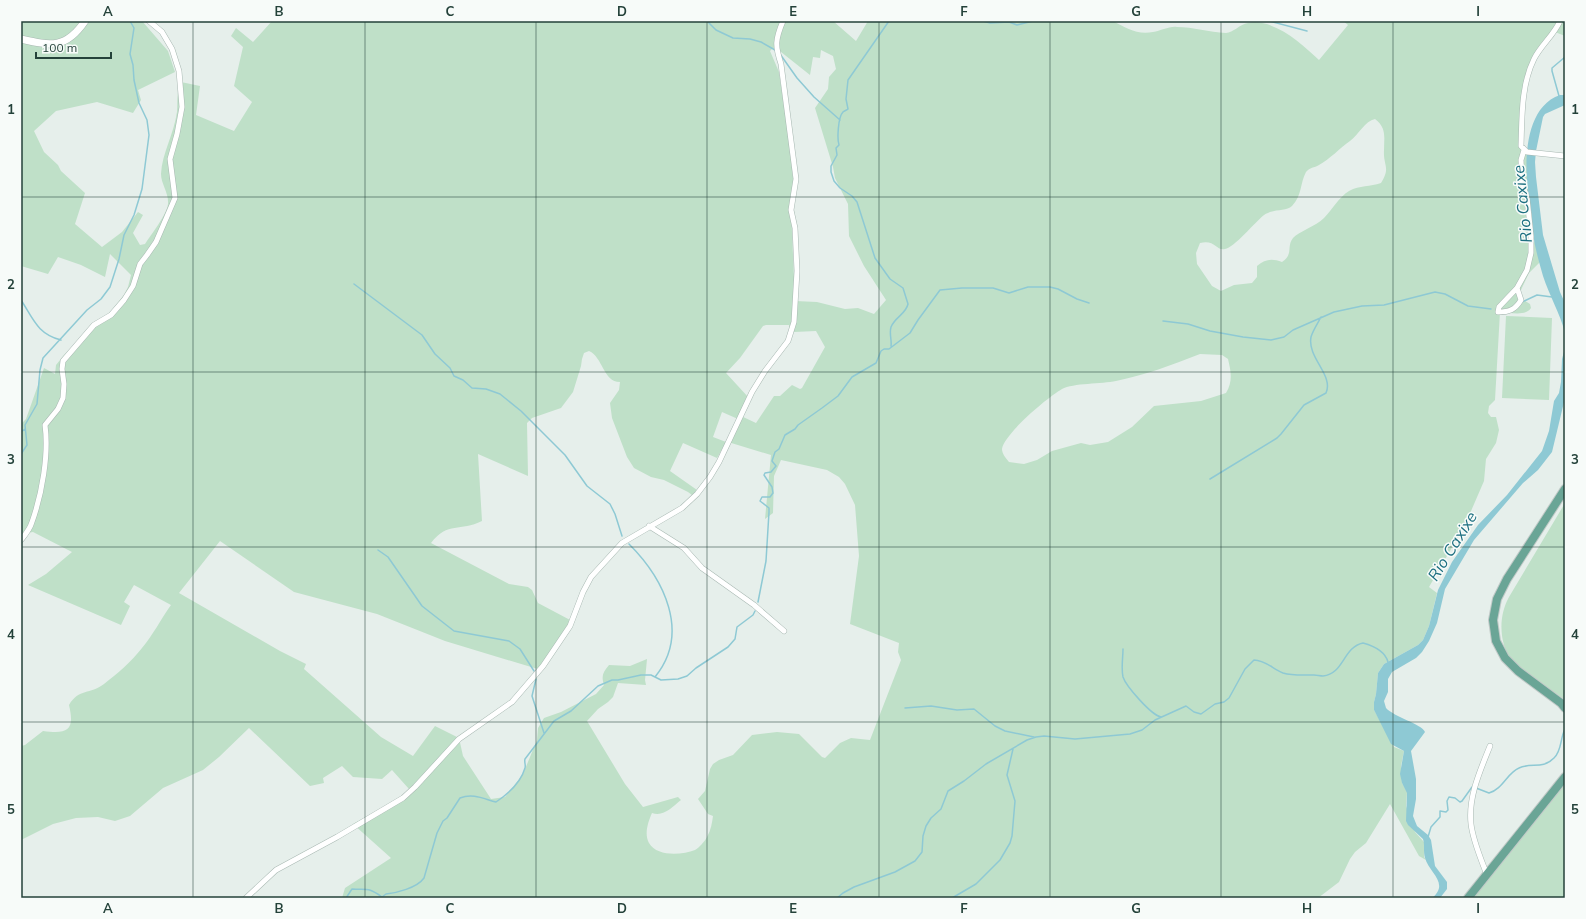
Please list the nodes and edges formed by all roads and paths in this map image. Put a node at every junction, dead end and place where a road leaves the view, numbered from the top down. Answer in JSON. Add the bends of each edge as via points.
{"nodes":[{"id":1,"x":85,"y":21,"type":"edge"},
{"id":2,"x":148,"y":21,"type":"edge"},
{"id":3,"x":783,"y":21,"type":"edge"},
{"id":4,"x":1560,"y":21,"type":"edge"},
{"id":5,"x":21,"y":39,"type":"edge"},
{"id":6,"x":1526,"y":151,"type":"junction"},
{"id":7,"x":1565,"y":156,"type":"edge"},
{"id":8,"x":1516,"y":288,"type":"junction"},
{"id":9,"x":1565,"y":489,"type":"edge"},
{"id":10,"x":649,"y":526,"type":"junction"},
{"id":11,"x":21,"y":540,"type":"edge"},
{"id":12,"x":784,"y":631,"type":"dead end"},
{"id":13,"x":1565,"y":708,"type":"edge"},
{"id":14,"x":1490,"y":746,"type":"dead end"},
{"id":15,"x":1565,"y":777,"type":"edge"},
{"id":16,"x":1487,"y":875,"type":"junction"},
{"id":17,"x":246,"y":898,"type":"edge"},
{"id":18,"x":1468,"y":898,"type":"edge"}],
"edges":[{"from":1,"to":5,"type":"street","via":[[78,32],[63,42],[47,44]]},
{"from":2,"to":11,"type":"street","via":[[162,32],[172,49],[179,72],[182,107],[170,159],[175,198],[156,242],[140,264],[133,286],[124,300],[111,315],[94,325],[63,361],[63,398],[45,425],[46,453],[38,502],[32,524]]},
{"from":3,"to":10,"type":"street","via":[[776,48],[781,64],[796,179],[791,210],[795,228],[797,271],[794,322],[788,341],[752,392],[710,477],[682,508]]},
{"from":4,"to":6,"type":"street","via":[[1534,58],[1527,76],[1521,146]]},
{"from":6,"to":7,"type":"street"},
{"from":6,"to":8,"type":"street","via":[[1521,160],[1522,183],[1527,198],[1531,254],[1527,270]]},
{"from":8,"to":8,"type":"street","via":[[1499,307],[1498,312],[1507,312],[1516,307],[1521,300]]},
{"from":9,"to":13,"type":"main road","via":[[1507,579],[1497,599],[1493,620],[1496,641],[1505,658]]},
{"from":10,"to":12,"type":"street","via":[[684,548],[702,568],[754,605]]},
{"from":10,"to":17,"type":"street","via":[[622,543],[591,577],[570,626],[543,666],[512,702],[459,739],[403,798],[276,870]]},
{"from":14,"to":16,"type":"street","via":[[1476,784],[1471,809],[1471,825]]},
{"from":15,"to":16,"type":"main road"},
{"from":16,"to":18,"type":"main road"}]}
